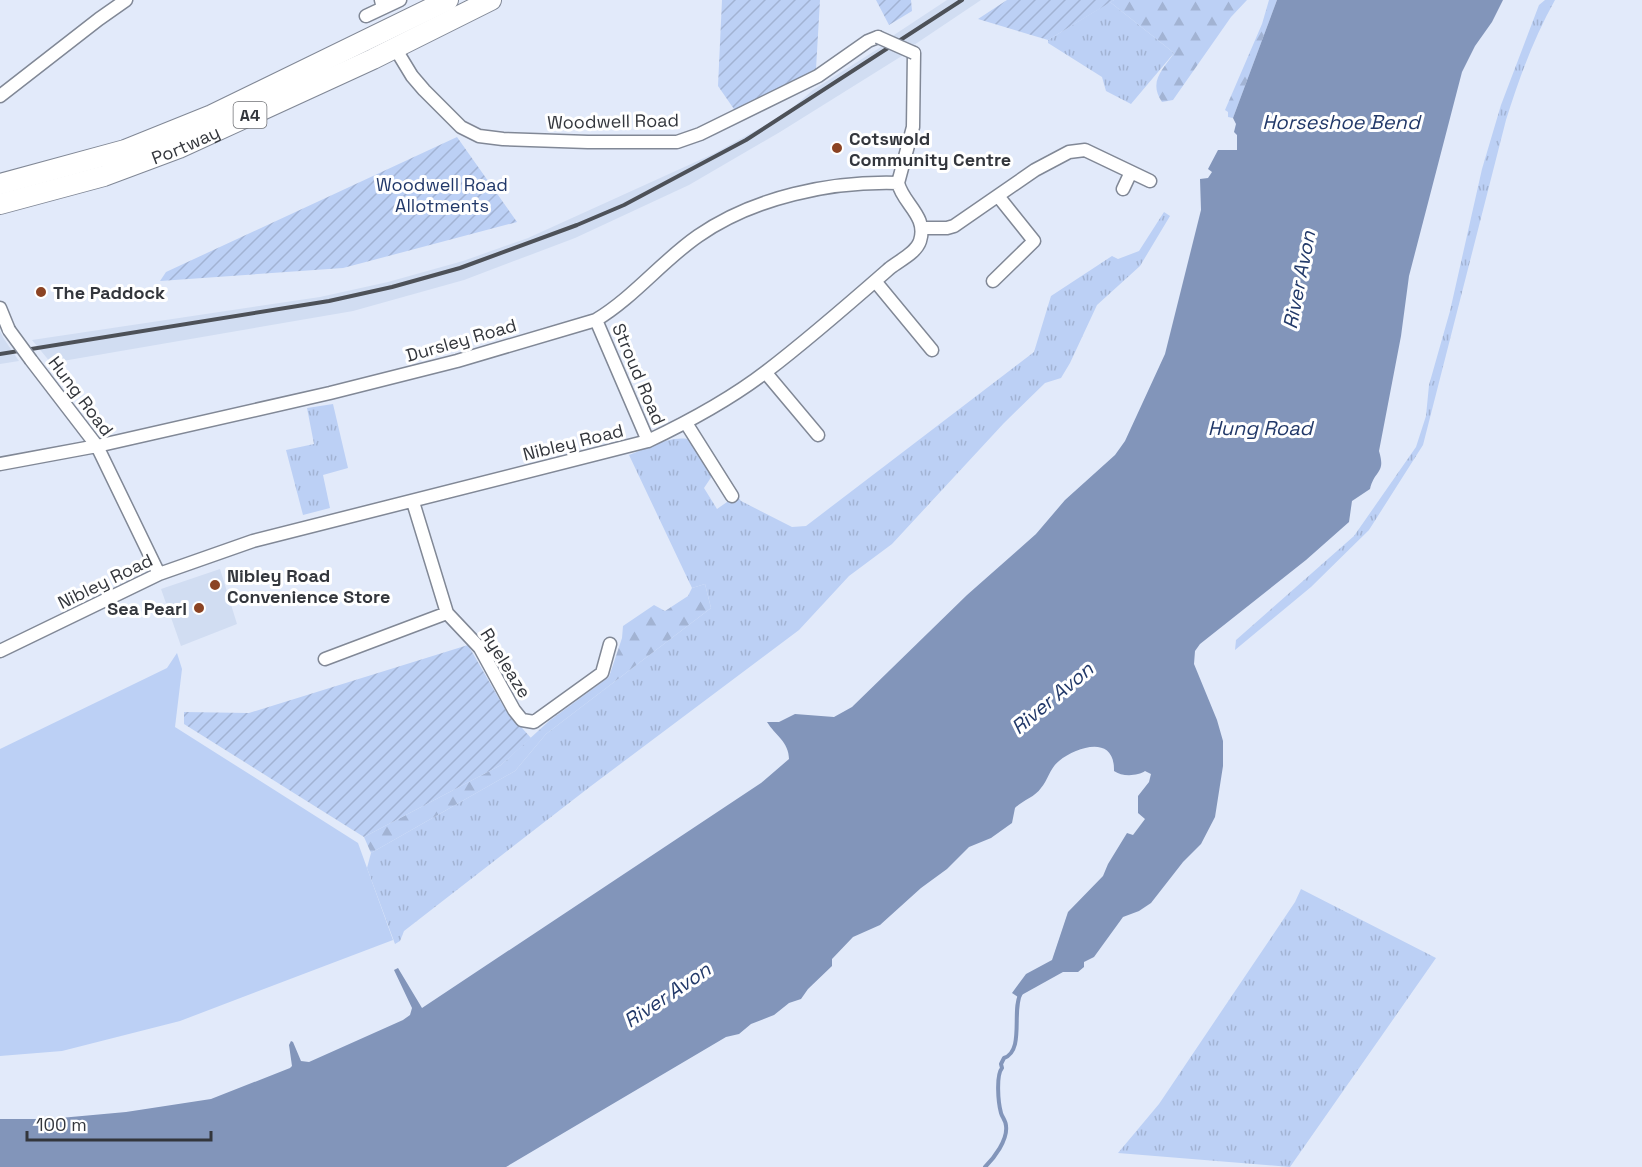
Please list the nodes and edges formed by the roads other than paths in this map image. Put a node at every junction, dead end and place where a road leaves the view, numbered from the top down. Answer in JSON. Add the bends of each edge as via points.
{"nodes":[{"id":1,"x":126,"y":0,"type":"edge"},
{"id":2,"x":400,"y":0,"type":"edge"},
{"id":3,"x":448,"y":0,"type":"edge"},
{"id":4,"x":491,"y":0,"type":"edge"},
{"id":5,"x":382,"y":4,"type":"edge"},
{"id":6,"x":366,"y":16,"type":"dead end"},
{"id":7,"x":395,"y":48,"type":"junction"},
{"id":8,"x":0,"y":96,"type":"edge"},
{"id":9,"x":1131,"y":172,"type":"junction"},
{"id":10,"x":1150,"y":181,"type":"dead end"},
{"id":11,"x":898,"y":183,"type":"junction"},
{"id":12,"x":0,"y":184,"type":"edge"},
{"id":13,"x":1123,"y":189,"type":"dead end"},
{"id":14,"x":998,"y":196,"type":"junction"},
{"id":15,"x":0,"y":204,"type":"edge"},
{"id":16,"x":922,"y":228,"type":"junction"},
{"id":17,"x":875,"y":281,"type":"junction"},
{"id":18,"x":993,"y":281,"type":"dead end"},
{"id":19,"x":0,"y":308,"type":"edge"},
{"id":20,"x":596,"y":320,"type":"junction"},
{"id":21,"x":932,"y":350,"type":"dead end"},
{"id":22,"x":766,"y":373,"type":"junction"},
{"id":23,"x":686,"y":423,"type":"junction"},
{"id":24,"x":818,"y":435,"type":"dead end"},
{"id":25,"x":648,"y":441,"type":"junction"},
{"id":26,"x":98,"y":446,"type":"junction"},
{"id":27,"x":0,"y":464,"type":"edge"},
{"id":28,"x":732,"y":496,"type":"dead end"},
{"id":29,"x":413,"y":502,"type":"junction"},
{"id":30,"x":159,"y":574,"type":"junction"},
{"id":31,"x":447,"y":613,"type":"junction"},
{"id":32,"x":610,"y":644,"type":"dead end"},
{"id":33,"x":0,"y":651,"type":"edge"},
{"id":34,"x":325,"y":659,"type":"dead end"}],
"edges":[{"from":1,"to":8,"type":"street"},
{"from":2,"to":5,"type":"street"},
{"from":3,"to":12,"type":"highway","name":"Portway","number":"A4","via":[[212,115],[125,150]]},
{"from":4,"to":7,"type":"highway","name":"Portway","number":"A4"},
{"from":5,"to":6,"type":"street"},
{"from":7,"to":11,"type":"street","name":"Woodwell Road","bridge":true,"via":[[424,90],[461,127],[479,136],[677,142],[818,76],[878,37],[914,53],[913,127]]},
{"from":7,"to":15,"type":"highway","name":"Portway","number":"A4","via":[[179,148],[104,176]]},
{"from":9,"to":10,"type":"street"},
{"from":9,"to":13,"type":"street"},
{"from":9,"to":14,"type":"street","via":[[1085,150],[1075,150],[1035,170]]},
{"from":11,"to":16,"type":"street"},
{"from":11,"to":20,"type":"street","name":"Dursley Road","via":[[821,188],[785,196],[722,222],[698,236],[616,309]]},
{"from":14,"to":16,"type":"street","via":[[954,226]]},
{"from":14,"to":18,"type":"street","via":[[1034,241]]},
{"from":16,"to":17,"type":"street","name":"Nibley Road","via":[[917,248]]},
{"from":17,"to":21,"type":"street"},
{"from":17,"to":22,"type":"street","name":"Nibley Road"},
{"from":19,"to":26,"type":"street","name":"Hung Road","bridge":true,"via":[[9,330]]},
{"from":20,"to":25,"type":"street","name":"Stroud Road"},
{"from":20,"to":26,"type":"street","name":"Dursley Road","via":[[457,361]]},
{"from":22,"to":23,"type":"street","name":"Nibley Road"},
{"from":22,"to":24,"type":"street"},
{"from":23,"to":25,"type":"street","name":"Nibley Road"},
{"from":23,"to":28,"type":"street"},
{"from":25,"to":29,"type":"street","name":"Nibley Road"},
{"from":26,"to":27,"type":"street","name":"Dursley Road"},
{"from":26,"to":30,"type":"street","name":"Hung Road"},
{"from":29,"to":30,"type":"street","name":"Nibley Road","via":[[253,541]]},
{"from":29,"to":31,"type":"street"},
{"from":30,"to":33,"type":"street","name":"Nibley Road"},
{"from":31,"to":32,"type":"street","name":"Ryeleaze","via":[[480,648],[522,720],[534,722],[602,673]]},
{"from":31,"to":34,"type":"street"}]}
